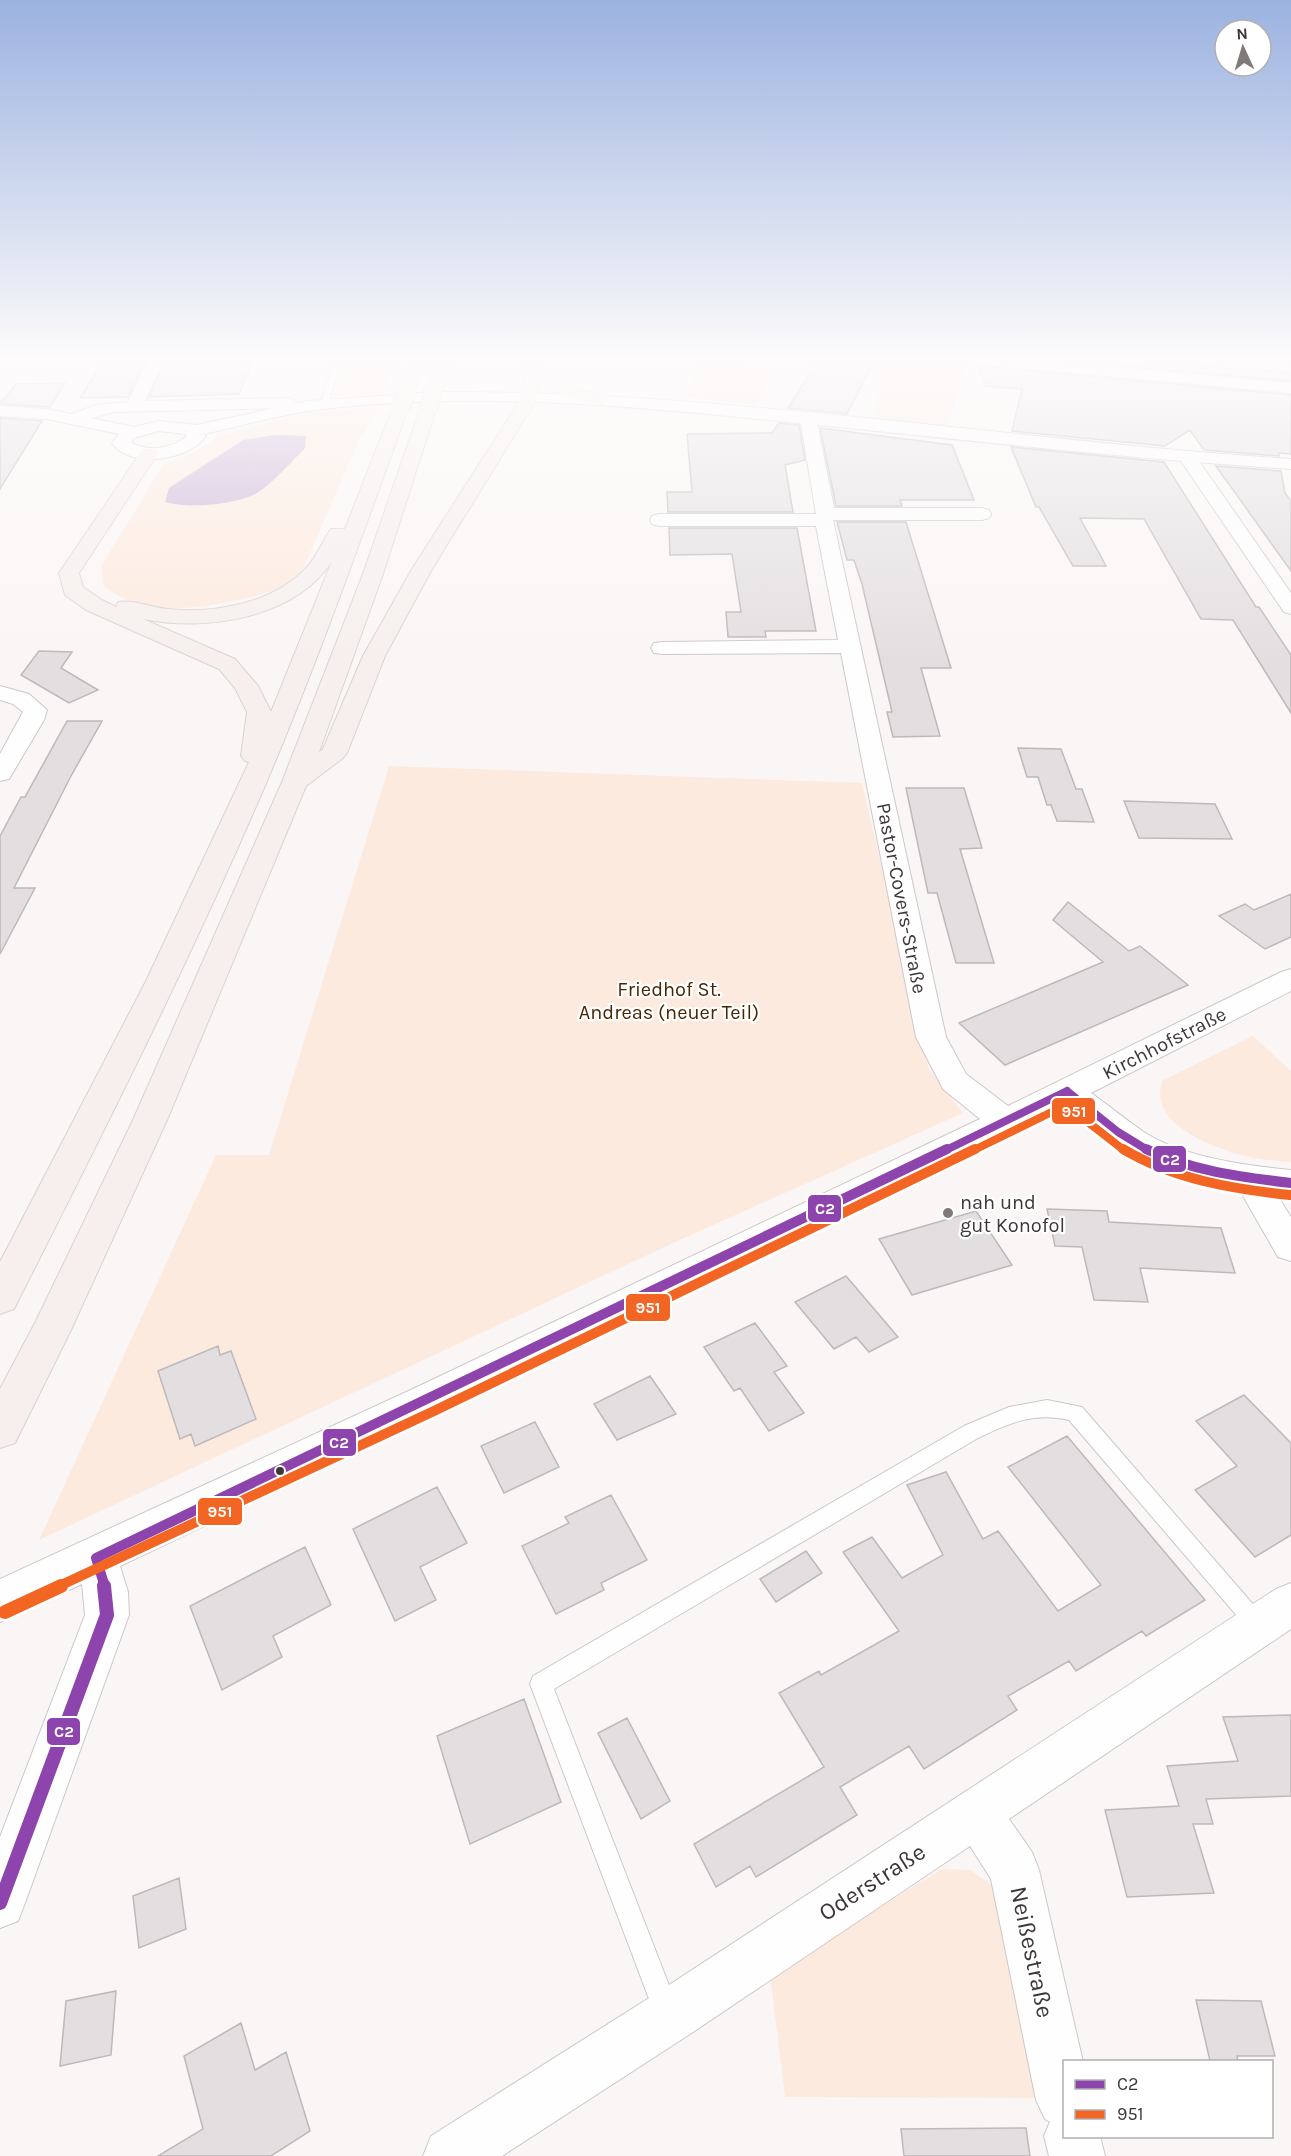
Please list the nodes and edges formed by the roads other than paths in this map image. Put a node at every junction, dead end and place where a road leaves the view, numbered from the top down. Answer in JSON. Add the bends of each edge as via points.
{"nodes":[{"id":1,"x":145,"y":461,"type":"edge"},
{"id":2,"x":380,"y":461,"type":"edge"},
{"id":3,"x":411,"y":461,"type":"edge"},
{"id":4,"x":490,"y":461,"type":"edge"},
{"id":5,"x":815,"y":461,"type":"edge"},
{"id":6,"x":1190,"y":461,"type":"edge"},
{"id":7,"x":1233,"y":461,"type":"edge"},
{"id":8,"x":1291,"y":464,"type":"edge"},
{"id":9,"x":367,"y":496,"type":"junction"},
{"id":10,"x":982,"y":514,"type":"dead end"},
{"id":11,"x":825,"y":517,"type":"junction"},
{"id":12,"x":659,"y":520,"type":"dead end"},
{"id":13,"x":99,"y":529,"type":"junction"},
{"id":14,"x":1291,"y":608,"type":"edge"},
{"id":15,"x":852,"y":646,"type":"junction"},
{"id":16,"x":662,"y":648,"type":"dead end"},
{"id":17,"x":0,"y":693,"type":"edge"},
{"id":18,"x":0,"y":774,"type":"edge"},
{"id":19,"x":295,"y":782,"type":"junction"},
{"id":20,"x":250,"y":788,"type":"junction"},
{"id":21,"x":1291,"y":979,"type":"edge"},
{"id":22,"x":1067,"y":1091,"type":"junction"},
{"id":23,"x":1005,"y":1121,"type":"junction"},
{"id":24,"x":1250,"y":1179,"type":"junction"},
{"id":25,"x":1291,"y":1183,"type":"edge"},
{"id":26,"x":1291,"y":1247,"type":"edge"},
{"id":27,"x":0,"y":1298,"type":"edge"},
{"id":28,"x":0,"y":1430,"type":"edge"},
{"id":29,"x":96,"y":1557,"type":"junction"},
{"id":30,"x":0,"y":1601,"type":"edge"},
{"id":31,"x":1275,"y":1615,"type":"edge"},
{"id":32,"x":977,"y":1813,"type":"junction"},
{"id":33,"x":0,"y":1902,"type":"edge"},
{"id":34,"x":668,"y":2017,"type":"junction"},
{"id":35,"x":1063,"y":2091,"type":"edge"},
{"id":36,"x":1072,"y":2138,"type":"edge"},
{"id":37,"x":451,"y":2156,"type":"edge"},
{"id":38,"x":1077,"y":2156,"type":"edge"}],
"edges":[{"from":1,"to":13,"type":"highway"},
{"from":2,"to":9,"type":"highway"},
{"from":3,"to":19,"type":"highway"},
{"from":4,"to":19,"type":"highway","via":[[422,569],[374,656],[334,753]]},
{"from":5,"to":11,"type":"street","name":"Pastor-Covers-Straße"},
{"from":6,"to":14,"type":"street"},
{"from":7,"to":8,"type":"street"},
{"from":9,"to":13,"type":"highway","via":[[309,579],[272,601],[225,613],[159,614],[132,609],[97,594],[89,585],[85,562]]},
{"from":9,"to":20,"type":"highway"},
{"from":10,"to":11,"type":"street"},
{"from":11,"to":12,"type":"street"},
{"from":11,"to":15,"type":"street","name":"Pastor-Covers-Straße"},
{"from":13,"to":20,"type":"highway","via":[[69,573],[73,590],[94,605],[226,664],[246,686],[259,712]]},
{"from":15,"to":16,"type":"street"},
{"from":15,"to":23,"type":"street","name":"Pastor-Covers-Straße","via":[[931,1037],[954,1081]]},
{"from":17,"to":18,"type":"street","via":[[21,699],[35,710]]},
{"from":19,"to":28,"type":"highway","via":[[150,1120]]},
{"from":20,"to":27,"type":"highway","via":[[94,1118]]},
{"from":21,"to":22,"type":"street","name":"Kirchhofstraße"},
{"from":22,"to":23,"type":"street","name":"Kirchhofstraße"},
{"from":22,"to":24,"type":"street","via":[[1137,1144],[1189,1165]]},
{"from":23,"to":29,"type":"street","name":"Kirchhofstraße"},
{"from":24,"to":25,"type":"street"},
{"from":24,"to":26,"type":"street"},
{"from":29,"to":30,"type":"street","name":"Kirchhofstraße"},
{"from":29,"to":33,"type":"street","via":[[106,1592],[107,1616]]},
{"from":31,"to":32,"type":"street","name":"Oderstraße"},
{"from":31,"to":34,"type":"lane","via":[[1075,1413],[1055,1407],[1009,1413],[971,1432],[541,1684]]},
{"from":32,"to":34,"type":"street","name":"Oderstraße"},
{"from":32,"to":35,"type":"street","name":"Neißestraße","via":[[1014,1870]]},
{"from":34,"to":37,"type":"street","name":"Oderstraße"},
{"from":36,"to":38,"type":"street"}]}
